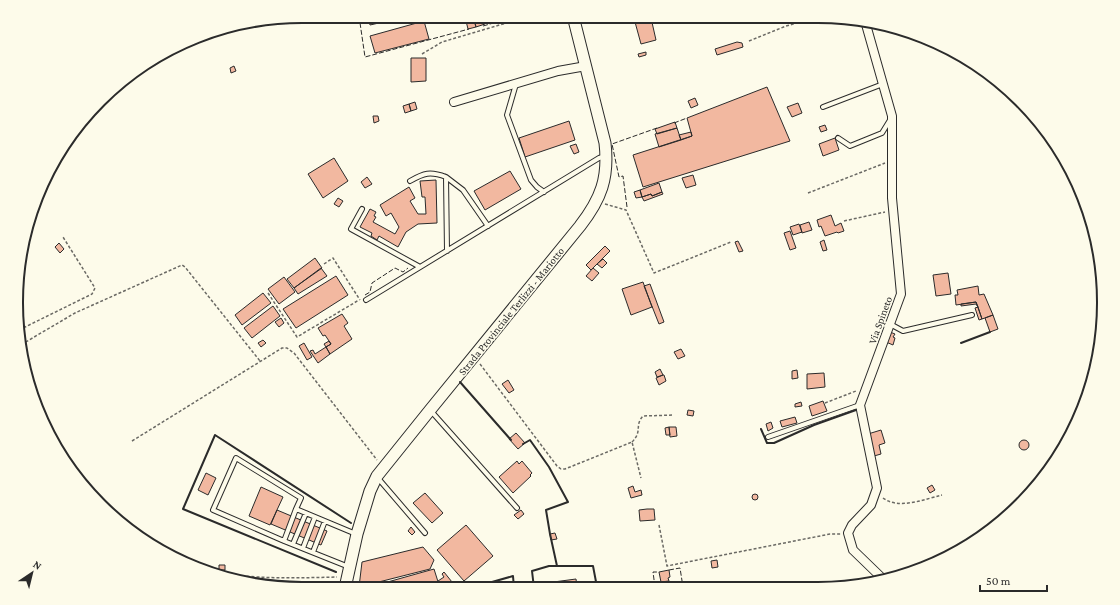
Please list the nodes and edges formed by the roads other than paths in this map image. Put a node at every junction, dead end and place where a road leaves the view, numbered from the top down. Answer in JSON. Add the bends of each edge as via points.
{"nodes":[{"id":1,"x":575,"y":23,"type":"edge"},
{"id":2,"x":867,"y":27,"type":"edge"},
{"id":3,"x":586,"y":66,"type":"junction"},
{"id":4,"x":516,"y":84,"type":"junction"},
{"id":5,"x":883,"y":84,"type":"junction"},
{"id":6,"x":454,"y":102,"type":"dead end"},
{"id":7,"x":823,"y":107,"type":"dead end"},
{"id":8,"x":892,"y":116,"type":"junction"},
{"id":9,"x":838,"y":138,"type":"dead end"},
{"id":10,"x":606,"y":156,"type":"junction"},
{"id":11,"x":446,"y":177,"type":"junction"},
{"id":12,"x":410,"y":181,"type":"dead end"},
{"id":13,"x":544,"y":192,"type":"junction"},
{"id":14,"x":362,"y":209,"type":"dead end"},
{"id":15,"x":488,"y":226,"type":"junction"},
{"id":16,"x":447,"y":250,"type":"junction"},
{"id":17,"x":420,"y":267,"type":"junction"},
{"id":18,"x":366,"y":300,"type":"road end"},
{"id":19,"x":972,"y":315,"type":"dead end"},
{"id":20,"x":890,"y":324,"type":"junction"},
{"id":21,"x":860,"y":405,"type":"junction"},
{"id":22,"x":430,"y":410,"type":"junction"},
{"id":23,"x":768,"y":437,"type":"dead end"},
{"id":24,"x":380,"y":472,"type":"junction"},
{"id":25,"x":517,"y":508,"type":"dead end"},
{"id":26,"x":296,"y":509,"type":"junction"},
{"id":27,"x":306,"y":513,"type":"junction"},
{"id":28,"x":315,"y":517,"type":"junction"},
{"id":29,"x":325,"y":521,"type":"junction"},
{"id":30,"x":425,"y":532,"type":"dead end"},
{"id":31,"x":356,"y":534,"type":"junction"},
{"id":32,"x":284,"y":541,"type":"junction"},
{"id":33,"x":293,"y":544,"type":"junction"},
{"id":34,"x":303,"y":548,"type":"junction"},
{"id":35,"x":312,"y":552,"type":"junction"},
{"id":36,"x":348,"y":572,"type":"junction"},
{"id":37,"x":879,"y":575,"type":"edge"},
{"id":38,"x":346,"y":582,"type":"edge"}],
"edges":[{"from":1,"to":3,"type":"main road","name":"Strada Provinciale Terlizzi - Mariotto"},
{"from":2,"to":5,"type":"street","name":"Via Spineto"},
{"from":3,"to":4,"type":"street","via":[[558,71]]},
{"from":3,"to":10,"type":"main road","name":"Strada Provinciale Terlizzi - Mariotto","via":[[605,142]]},
{"from":4,"to":6,"type":"street"},
{"from":4,"to":13,"type":"lane","via":[[507,115],[531,180]]},
{"from":5,"to":7,"type":"lane"},
{"from":5,"to":8,"type":"street","name":"Via Spineto"},
{"from":8,"to":9,"type":"lane","via":[[882,133],[850,146]]},
{"from":8,"to":20,"type":"street","name":"Via Spineto","via":[[893,210],[901,294]]},
{"from":10,"to":13,"type":"lane"},
{"from":10,"to":22,"type":"main road","name":"Strada Provinciale Terlizzi - Mariotto","via":[[604,180],[597,202]]},
{"from":11,"to":12,"type":"lane","via":[[435,173],[422,175]]},
{"from":11,"to":15,"type":"lane","via":[[463,190]]},
{"from":11,"to":16,"type":"lane"},
{"from":13,"to":15,"type":"lane"},
{"from":14,"to":17,"type":"lane","via":[[351,229]]},
{"from":15,"to":16,"type":"lane"},
{"from":16,"to":17,"type":"lane"},
{"from":17,"to":18,"type":"lane"},
{"from":19,"to":20,"type":"lane","via":[[904,331]]},
{"from":20,"to":21,"type":"street","name":"Via Spineto"},
{"from":21,"to":23,"type":"lane"},
{"from":21,"to":37,"type":"street","via":[[876,488],[871,505],[848,533],[853,550]]},
{"from":22,"to":24,"type":"main road","name":"Strada Provinciale Terlizzi - Mariotto"},
{"from":22,"to":25,"type":"lane"},
{"from":24,"to":30,"type":"lane"},
{"from":24,"to":31,"type":"main road","name":"Strada Provinciale Terlizzi - Mariotto","via":[[370,491]]},
{"from":26,"to":27,"type":"lane"},
{"from":26,"to":32,"type":"lane"},
{"from":26,"to":32,"type":"lane","via":[[301,498],[236,458],[212,510]]},
{"from":27,"to":28,"type":"lane"},
{"from":27,"to":33,"type":"lane"},
{"from":28,"to":29,"type":"lane"},
{"from":28,"to":34,"type":"lane"},
{"from":29,"to":31,"type":"lane"},
{"from":29,"to":35,"type":"lane"},
{"from":31,"to":36,"type":"main road","name":"Strada Provinciale Terlizzi - Mariotto"},
{"from":32,"to":33,"type":"lane"},
{"from":33,"to":34,"type":"lane"},
{"from":34,"to":35,"type":"lane"},
{"from":35,"to":36,"type":"lane"},
{"from":36,"to":38,"type":"main road","name":"Strada Provinciale Terlizzi - Mariotto"}]}
